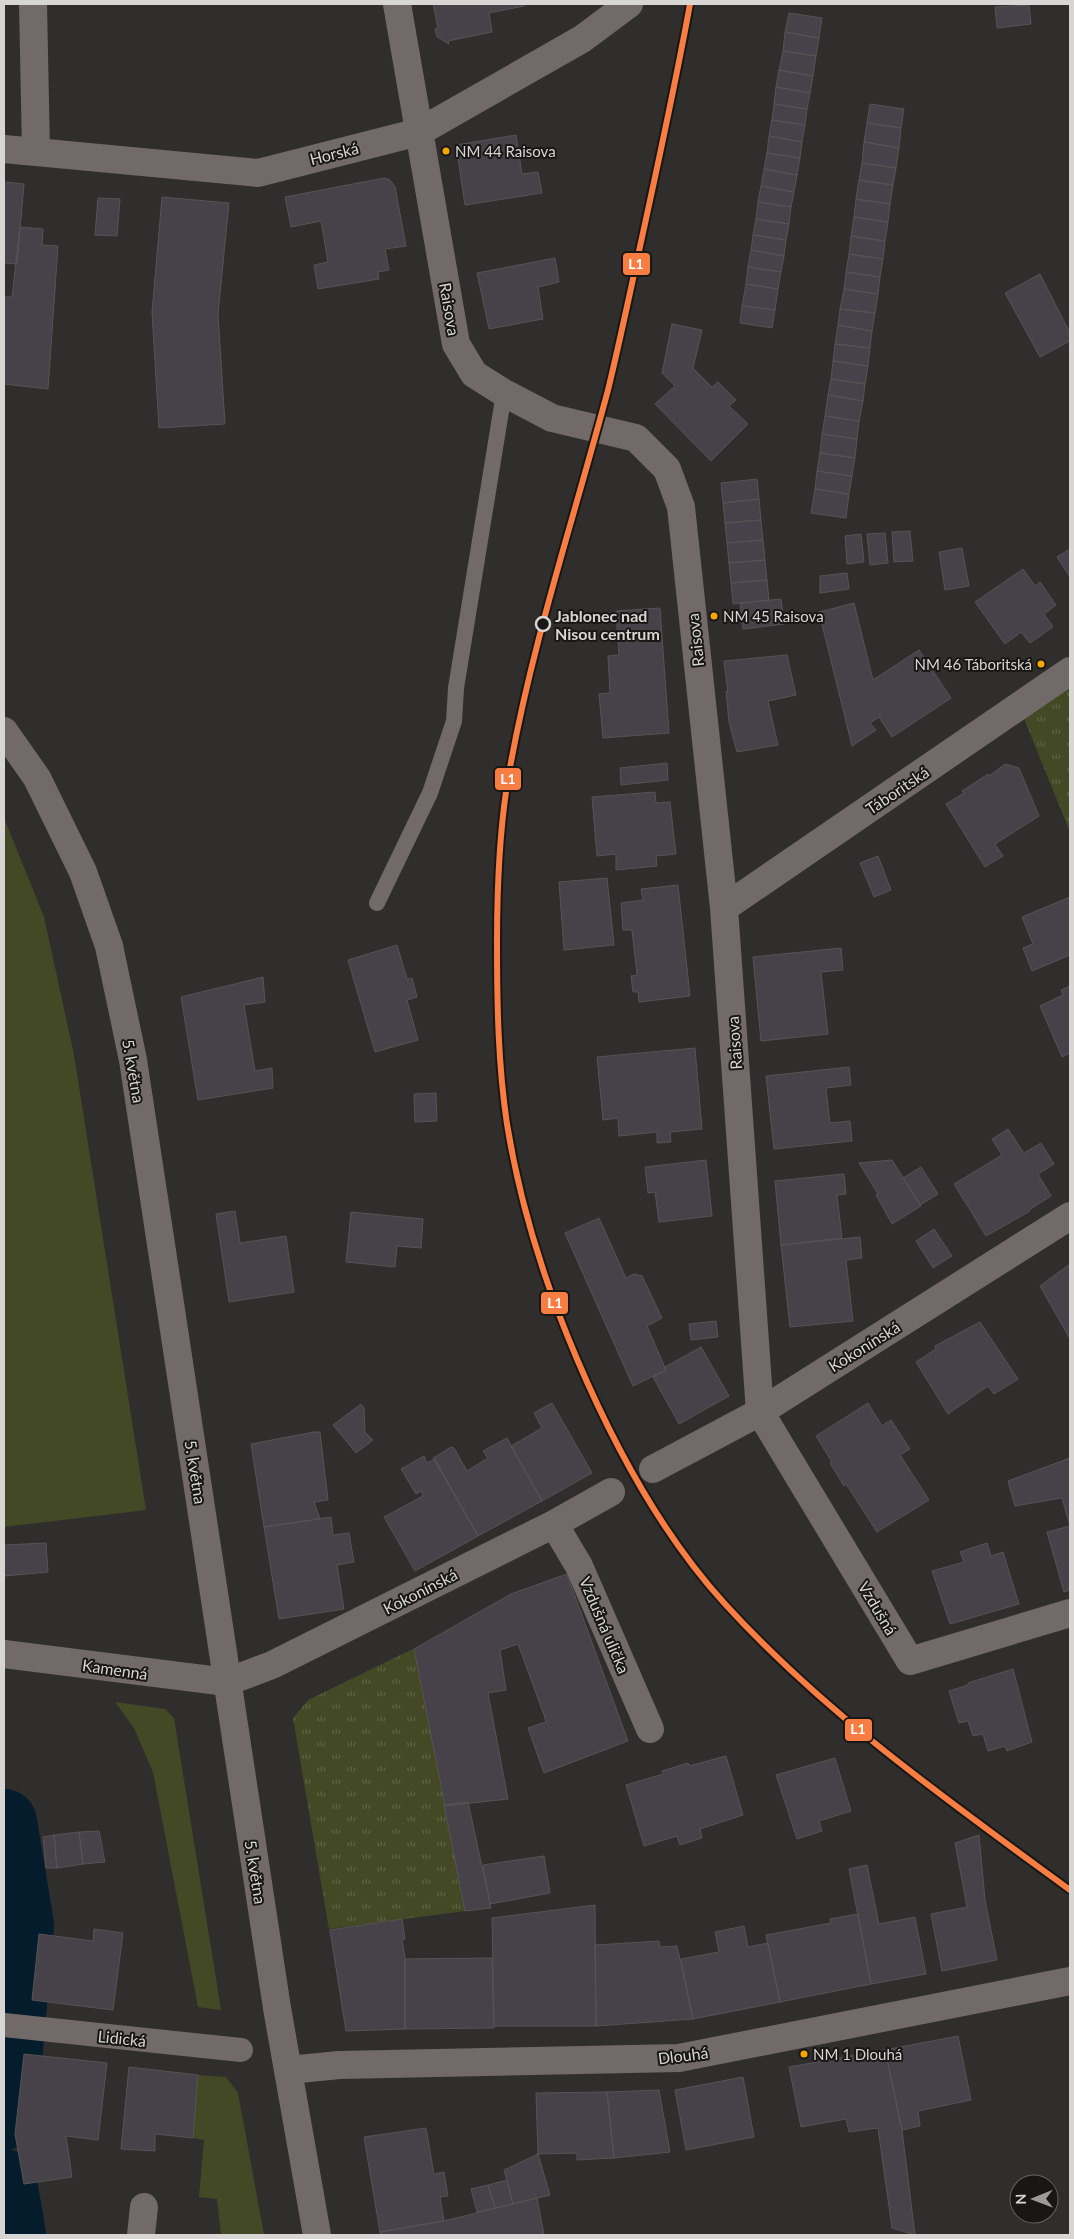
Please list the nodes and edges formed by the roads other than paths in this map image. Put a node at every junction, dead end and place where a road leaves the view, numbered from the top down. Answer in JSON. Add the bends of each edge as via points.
{"nodes":[{"id":1,"x":33,"y":4,"type":"edge"},
{"id":2,"x":397,"y":4,"type":"edge"},
{"id":3,"x":629,"y":4,"type":"edge"},
{"id":4,"x":419,"y":132,"type":"junction"},
{"id":5,"x":4,"y":149,"type":"edge"},
{"id":6,"x":36,"y":152,"type":"junction"},
{"id":7,"x":504,"y":393,"type":"junction"},
{"id":8,"x":1070,"y":671,"type":"edge"},
{"id":9,"x":4,"y":731,"type":"edge"},
{"id":10,"x":377,"y":902,"type":"dead end"},
{"id":11,"x":724,"y":908,"type":"junction"},
{"id":12,"x":1070,"y":1216,"type":"edge"},
{"id":13,"x":760,"y":1412,"type":"junction"},
{"id":14,"x":653,"y":1469,"type":"dead end"},
{"id":15,"x":611,"y":1492,"type":"dead end"},
{"id":16,"x":554,"y":1524,"type":"junction"},
{"id":17,"x":1070,"y":1613,"type":"edge"},
{"id":18,"x":4,"y":1654,"type":"edge"},
{"id":19,"x":227,"y":1682,"type":"junction"},
{"id":20,"x":650,"y":1729,"type":"dead end"},
{"id":21,"x":1070,"y":1980,"type":"edge"},
{"id":22,"x":4,"y":2026,"type":"edge"},
{"id":23,"x":241,"y":2050,"type":"dead end"},
{"id":24,"x":289,"y":2070,"type":"junction"},
{"id":25,"x":144,"y":2207,"type":"dead end"},
{"id":26,"x":141,"y":2235,"type":"edge"},
{"id":27,"x":316,"y":2235,"type":"edge"}],
"edges":[{"from":1,"to":6,"type":"street"},
{"from":2,"to":4,"type":"street","name":"Raisova"},
{"from":3,"to":4,"type":"street","name":"Horská","via":[[582,39]]},
{"from":4,"to":6,"type":"street","name":"Horská","via":[[258,173]]},
{"from":4,"to":7,"type":"street","name":"Raisova","via":[[456,344],[474,374]]},
{"from":5,"to":6,"type":"street","name":"Horská"},
{"from":7,"to":10,"type":"lane","via":[[456,688],[454,722],[430,793]]},
{"from":7,"to":11,"type":"street","name":"Raisova","via":[[552,418],[636,438],[667,469],[681,507]]},
{"from":8,"to":11,"type":"street","name":"Táboritská"},
{"from":9,"to":19,"type":"main road","name":"5. května","via":[[37,778],[83,872],[109,946],[133,1060]]},
{"from":11,"to":13,"type":"street","name":"Raisova"},
{"from":12,"to":13,"type":"street","name":"Kokonínská"},
{"from":13,"to":14,"type":"street","name":"Kokonínská"},
{"from":13,"to":17,"type":"street","name":"Vzdušná","via":[[910,1661]]},
{"from":15,"to":16,"type":"street","name":"Kokonínská"},
{"from":16,"to":19,"type":"street","name":"Kokonínská","via":[[272,1665]]},
{"from":16,"to":20,"type":"street","name":"Vzdušná ulička","via":[[579,1566]]},
{"from":18,"to":19,"type":"street","name":"Kamenná"},
{"from":19,"to":24,"type":"main road","name":"5. května"},
{"from":21,"to":24,"type":"street","name":"Dlouhá","via":[[679,2058],[340,2065]]},
{"from":22,"to":23,"type":"street","name":"Lidická"},
{"from":24,"to":27,"type":"main road","name":"5. května"},
{"from":25,"to":26,"type":"street"}]}
